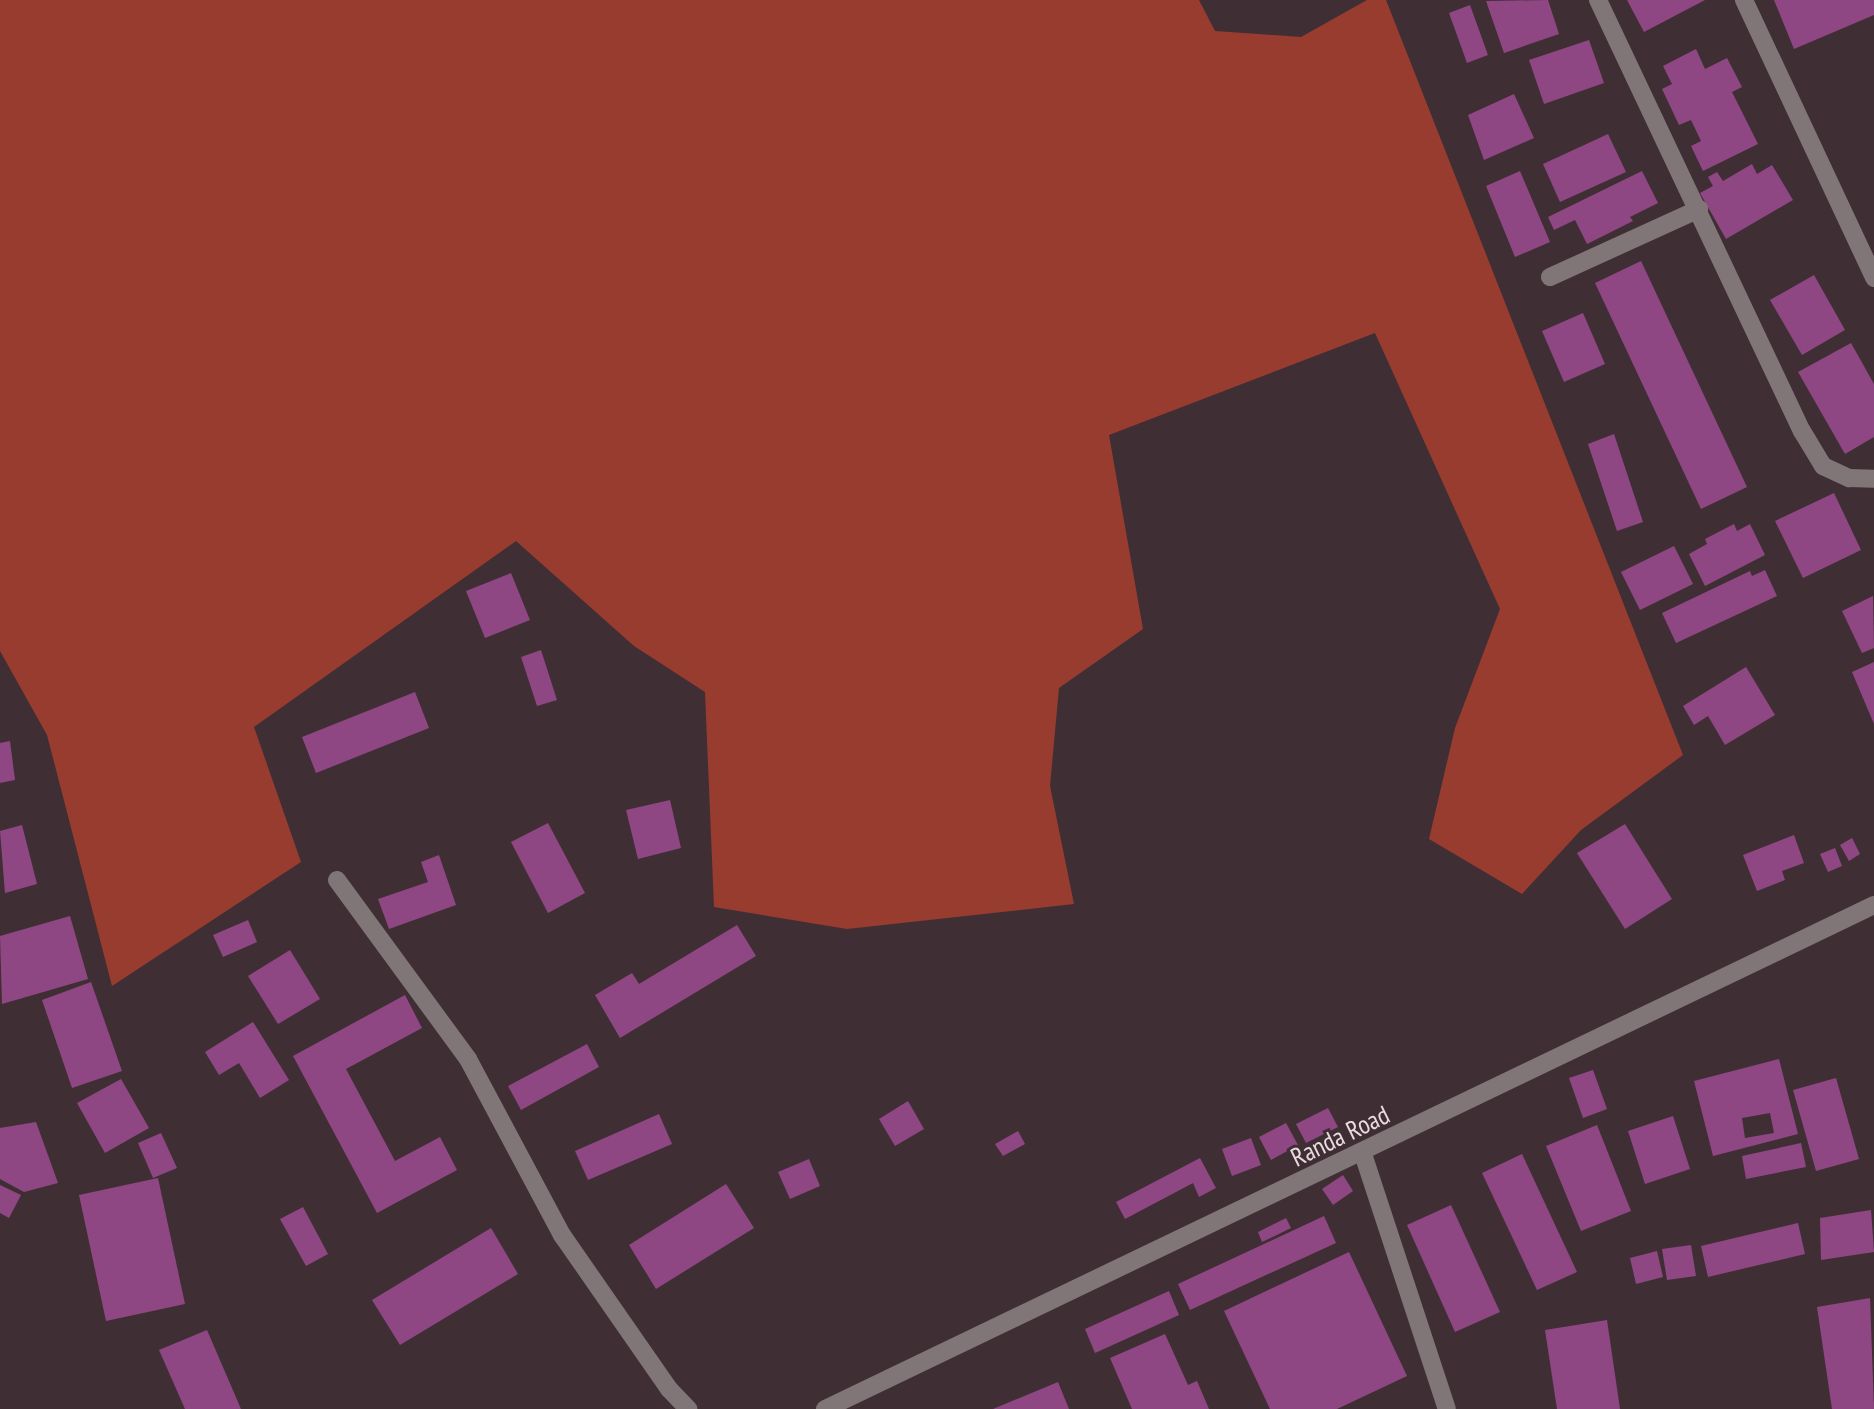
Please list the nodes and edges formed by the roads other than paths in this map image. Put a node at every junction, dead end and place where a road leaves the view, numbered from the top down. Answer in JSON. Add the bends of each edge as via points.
{"nodes":[{"id":1,"x":1598,"y":0,"type":"edge"},
{"id":2,"x":1744,"y":0,"type":"edge"},
{"id":3,"x":1699,"y":209,"type":"junction"},
{"id":4,"x":1550,"y":276,"type":"dead end"},
{"id":5,"x":1874,"y":278,"type":"edge"},
{"id":6,"x":1874,"y":479,"type":"edge"},
{"id":7,"x":337,"y":880,"type":"dead end"},
{"id":8,"x":1874,"y":905,"type":"edge"},
{"id":9,"x":1363,"y":1154,"type":"junction"},
{"id":10,"x":688,"y":1409,"type":"edge"},
{"id":11,"x":825,"y":1409,"type":"edge"},
{"id":12,"x":1447,"y":1409,"type":"edge"}],
"edges":[{"from":1,"to":3,"type":"street"},
{"from":2,"to":5,"type":"street"},
{"from":3,"to":4,"type":"street"},
{"from":3,"to":6,"type":"street","via":[[1802,431],[1823,466],[1849,478]]},
{"from":7,"to":10,"type":"street","via":[[468,1059],[562,1235],[668,1389]]},
{"from":8,"to":9,"type":"street","name":"Randa Road"},
{"from":9,"to":11,"type":"street","name":"Randa Road"},
{"from":9,"to":12,"type":"street"}]}
